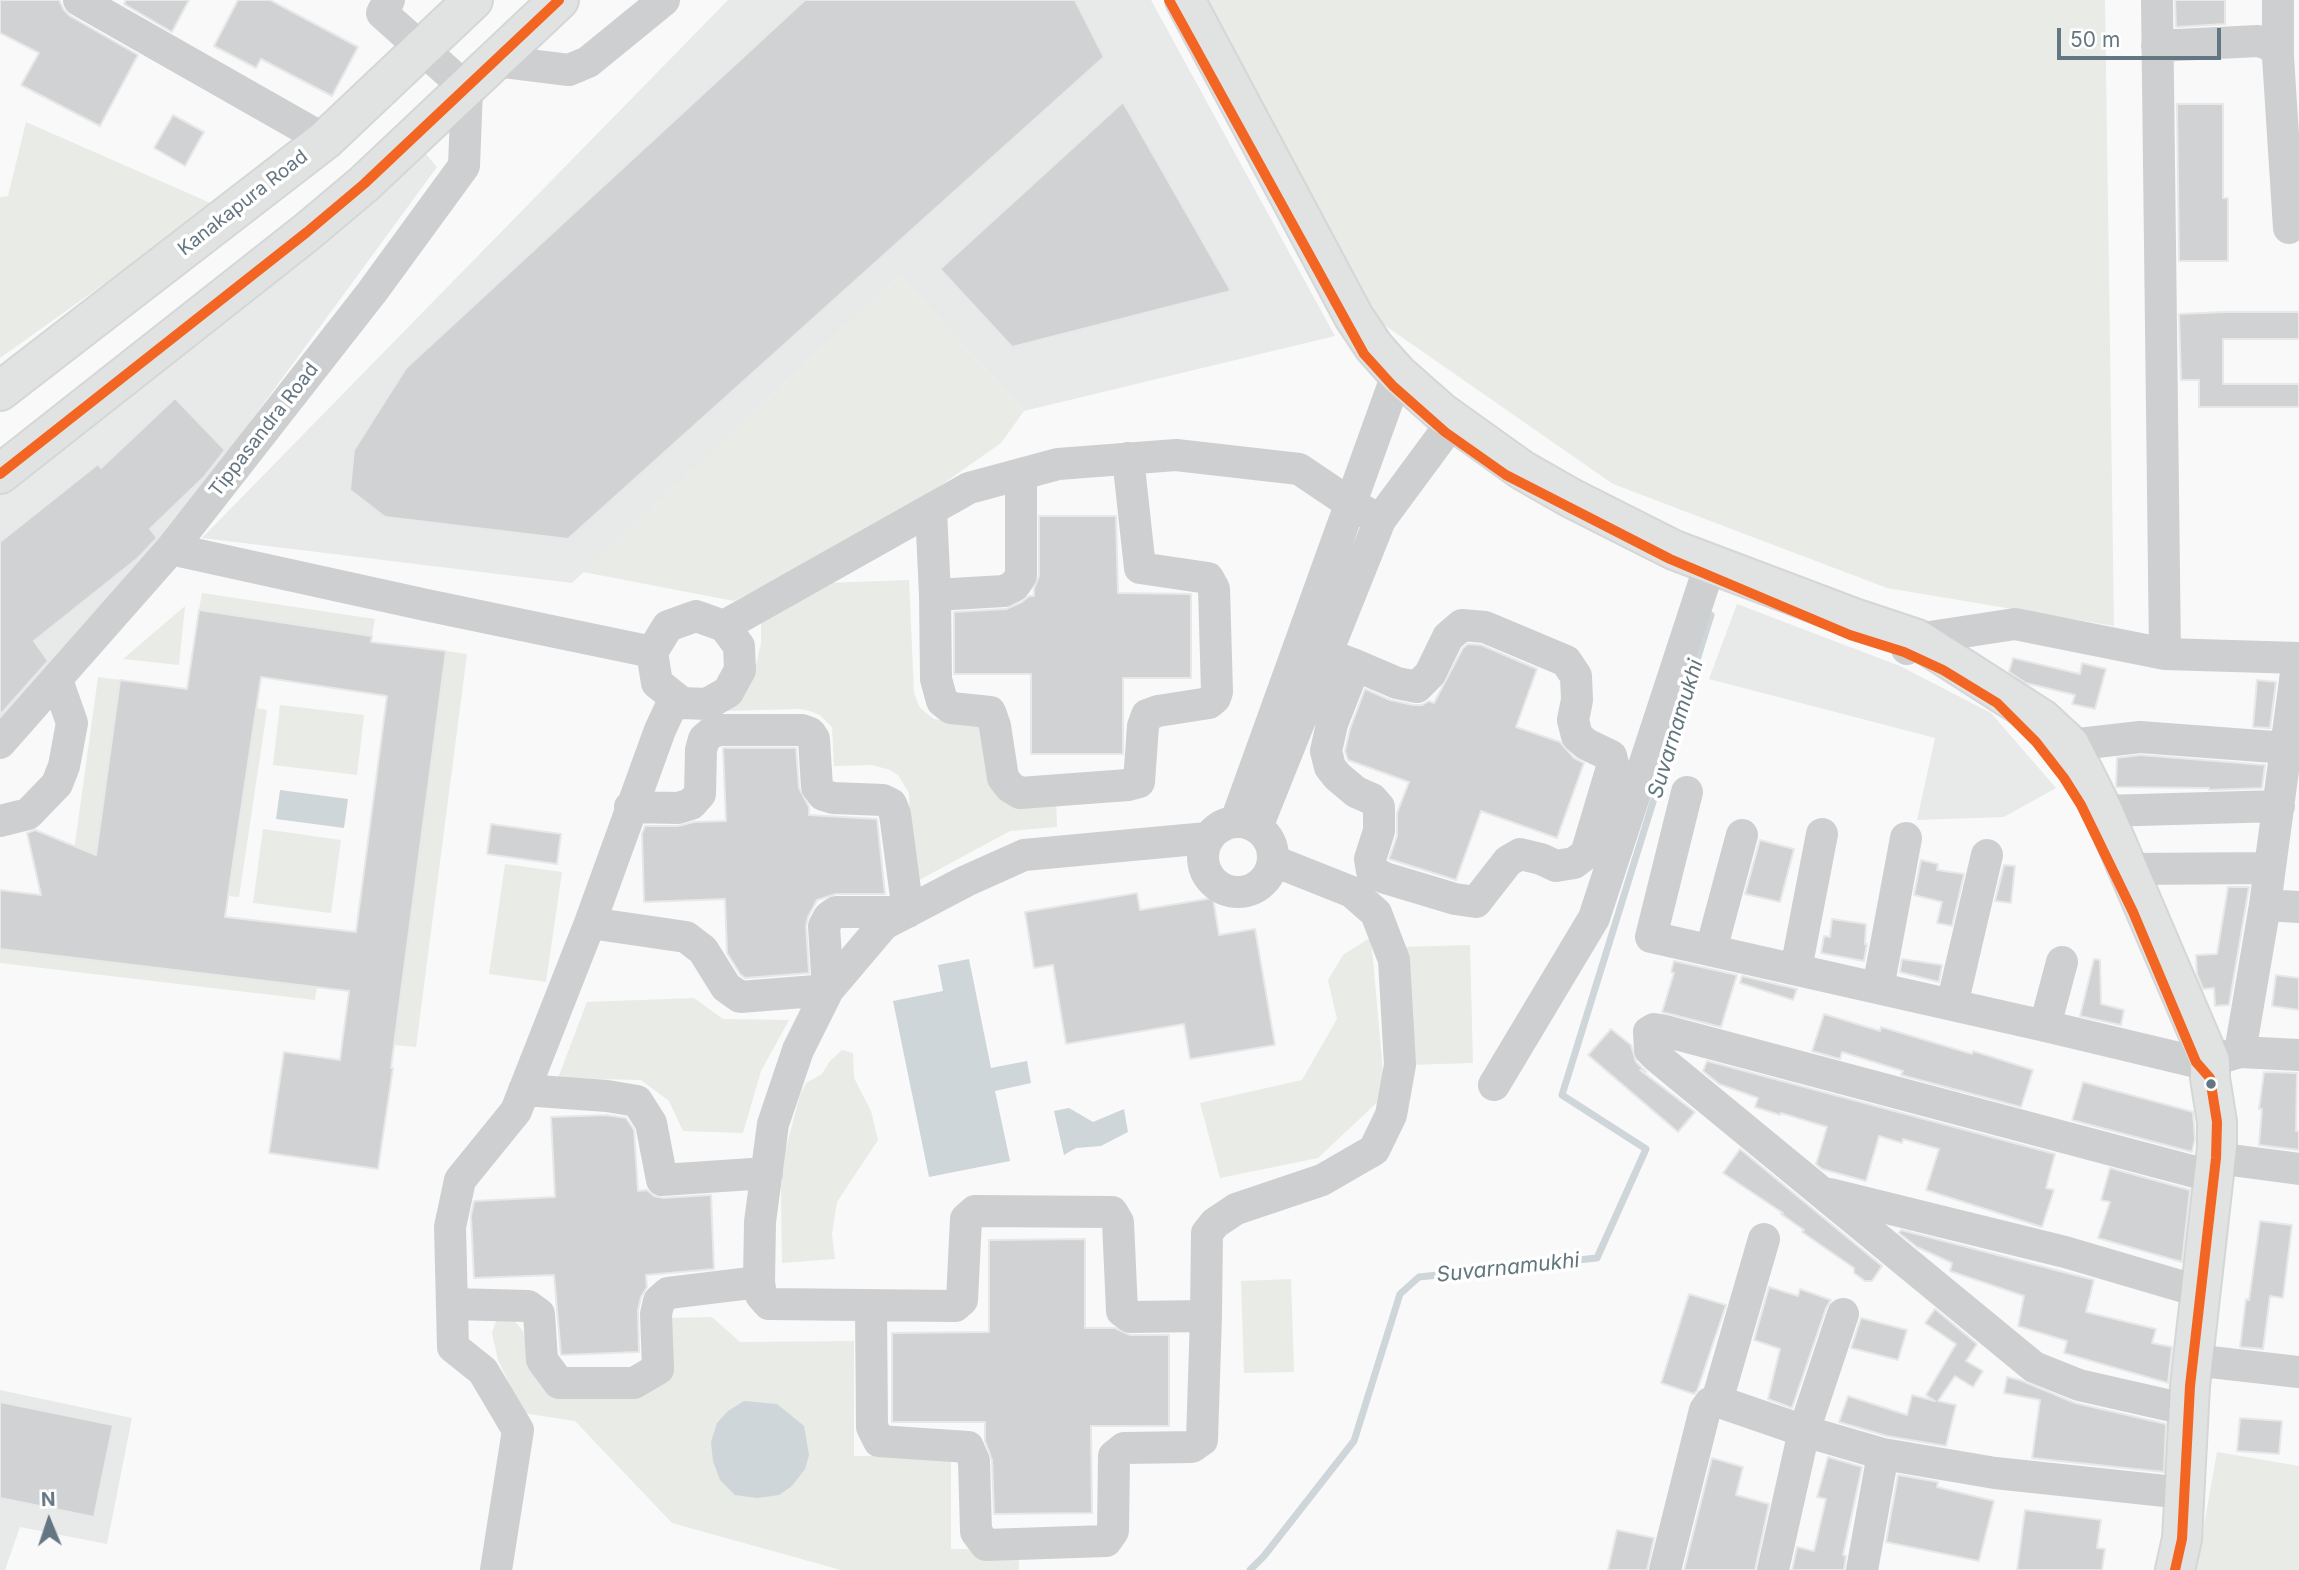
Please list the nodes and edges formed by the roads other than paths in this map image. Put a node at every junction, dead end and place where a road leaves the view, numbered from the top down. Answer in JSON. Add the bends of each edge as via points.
{"nodes":[{"id":1,"x":79,"y":0,"type":"edge"},
{"id":2,"x":473,"y":0,"type":"edge"},
{"id":3,"x":559,"y":0,"type":"edge"},
{"id":4,"x":664,"y":0,"type":"edge"},
{"id":5,"x":1169,"y":0,"type":"edge"},
{"id":6,"x":1185,"y":0,"type":"edge"},
{"id":7,"x":2157,"y":0,"type":"edge"},
{"id":8,"x":2278,"y":0,"type":"edge"},
{"id":9,"x":376,"y":4,"type":"edge"},
{"id":10,"x":442,"y":26,"type":"edge"},
{"id":11,"x":2157,"y":46,"type":"junction"},
{"id":12,"x":2278,"y":57,"type":"junction"},
{"id":13,"x":496,"y":61,"type":"junction"},
{"id":14,"x":467,"y":89,"type":"junction"},
{"id":15,"x":325,"y":140,"type":"junction"},
{"id":16,"x":2289,"y":228,"type":"dead end"},
{"id":17,"x":1393,"y":386,"type":"junction"},
{"id":18,"x":0,"y":391,"type":"edge"},
{"id":19,"x":1445,"y":432,"type":"junction"},
{"id":20,"x":1128,"y":458,"type":"junction"},
{"id":21,"x":0,"y":474,"type":"edge"},
{"id":22,"x":1021,"y":474,"type":"junction"},
{"id":23,"x":1351,"y":505,"type":"junction"},
{"id":24,"x":931,"y":510,"type":"junction"},
{"id":25,"x":1380,"y":520,"type":"junction"},
{"id":26,"x":172,"y":549,"type":"junction"},
{"id":27,"x":1707,"y":574,"type":"junction"},
{"id":28,"x":935,"y":595,"type":"junction"},
{"id":29,"x":724,"y":626,"type":"junction"},
{"id":30,"x":1910,"y":646,"type":"junction"},
{"id":31,"x":652,"y":652,"type":"junction"},
{"id":32,"x":1326,"y":654,"type":"junction"},
{"id":33,"x":2165,"y":654,"type":"junction"},
{"id":34,"x":2299,"y":658,"type":"edge"},
{"id":35,"x":1355,"y":665,"type":"junction"},
{"id":36,"x":57,"y":680,"type":"junction"},
{"id":37,"x":675,"y":698,"type":"junction"},
{"id":38,"x":0,"y":743,"type":"edge"},
{"id":39,"x":2070,"y":746,"type":"junction"},
{"id":40,"x":2287,"y":748,"type":"junction"},
{"id":41,"x":1687,"y":792,"type":"dead end"},
{"id":42,"x":630,"y":807,"type":"junction"},
{"id":43,"x":2103,"y":811,"type":"junction"},
{"id":44,"x":0,"y":821,"type":"edge"},
{"id":45,"x":2284,"y":823,"type":"edge"},
{"id":46,"x":1246,"y":824,"type":"junction"},
{"id":47,"x":1822,"y":834,"type":"dead end"},
{"id":48,"x":1742,"y":835,"type":"dead end"},
{"id":49,"x":1207,"y":838,"type":"junction"},
{"id":50,"x":1906,"y":838,"type":"dead end"},
{"id":51,"x":1987,"y":855,"type":"dead end"},
{"id":52,"x":1273,"y":861,"type":"junction"},
{"id":53,"x":2270,"y":868,"type":"junction"},
{"id":54,"x":2128,"y":869,"type":"junction"},
{"id":55,"x":1385,"y":878,"type":"junction"},
{"id":56,"x":2265,"y":905,"type":"junction"},
{"id":57,"x":2299,"y":907,"type":"edge"},
{"id":58,"x":1371,"y":909,"type":"junction"},
{"id":59,"x":908,"y":912,"type":"junction"},
{"id":60,"x":590,"y":923,"type":"junction"},
{"id":61,"x":1712,"y":950,"type":"junction"},
{"id":62,"x":2062,"y":962,"type":"dead end"},
{"id":63,"x":1796,"y":969,"type":"junction"},
{"id":64,"x":1878,"y":988,"type":"junction"},
{"id":65,"x":828,"y":990,"type":"junction"},
{"id":66,"x":1952,"y":1005,"type":"junction"},
{"id":67,"x":2045,"y":1026,"type":"junction"},
{"id":68,"x":2299,"y":1055,"type":"edge"},
{"id":69,"x":2214,"y":1063,"type":"junction"},
{"id":70,"x":1494,"y":1085,"type":"dead end"},
{"id":71,"x":524,"y":1090,"type":"junction"},
{"id":72,"x":2215,"y":1168,"type":"junction"},
{"id":73,"x":2299,"y":1169,"type":"edge"},
{"id":74,"x":767,"y":1173,"type":"junction"},
{"id":75,"x":1821,"y":1192,"type":"junction"},
{"id":76,"x":1764,"y":1239,"type":"dead end"},
{"id":77,"x":759,"y":1282,"type":"junction"},
{"id":78,"x":2201,"y":1292,"type":"junction"},
{"id":79,"x":453,"y":1304,"type":"junction"},
{"id":80,"x":871,"y":1306,"type":"junction"},
{"id":81,"x":1843,"y":1314,"type":"dead end"},
{"id":82,"x":1206,"y":1316,"type":"junction"},
{"id":83,"x":2193,"y":1360,"type":"junction"},
{"id":84,"x":2299,"y":1372,"type":"edge"},
{"id":85,"x":1717,"y":1401,"type":"junction"},
{"id":86,"x":2189,"y":1410,"type":"junction"},
{"id":87,"x":1804,"y":1431,"type":"junction"},
{"id":88,"x":1883,"y":1454,"type":"junction"},
{"id":89,"x":2184,"y":1493,"type":"junction"},
{"id":90,"x":496,"y":1570,"type":"edge"},
{"id":91,"x":1665,"y":1570,"type":"edge"},
{"id":92,"x":1773,"y":1570,"type":"edge"},
{"id":93,"x":1862,"y":1570,"type":"edge"},
{"id":94,"x":2175,"y":1570,"type":"edge"}],
"edges":[{"from":1,"to":15,"type":"street"},
{"from":2,"to":10,"type":"main road","name":"Kanakapura Road"},
{"from":3,"to":13,"type":"main road"},
{"from":4,"to":13,"type":"street","via":[[588,62],[569,70]]},
{"from":5,"to":17,"type":"main road","via":[[1364,354]]},
{"from":6,"to":30,"type":"main road","via":[[1354,317],[1398,374],[1441,412],[1522,470],[1572,498],[1674,550],[1854,618]]},
{"from":7,"to":11,"type":"street"},
{"from":8,"to":12,"type":"street"},
{"from":9,"to":10,"type":"street"},
{"from":10,"to":14,"type":"street"},
{"from":10,"to":15,"type":"main road","name":"Kanakapura Road"},
{"from":11,"to":12,"type":"street","via":[[2258,41],[2271,45]]},
{"from":11,"to":33,"type":"street"},
{"from":12,"to":16,"type":"street"},
{"from":13,"to":14,"type":"main road"},
{"from":14,"to":21,"type":"main road","via":[[307,232]]},
{"from":14,"to":26,"type":"street","name":"Tippasandra Road","via":[[464,166]]},
{"from":15,"to":18,"type":"main road","name":"Kanakapura Road"},
{"from":17,"to":19,"type":"main road"},
{"from":17,"to":23,"type":"street"},
{"from":19,"to":25,"type":"street"},
{"from":19,"to":27,"type":"main road","via":[[1506,475]]},
{"from":20,"to":22,"type":"street","via":[[1058,464]]},
{"from":20,"to":23,"type":"street","via":[[1176,455],[1299,469]]},
{"from":20,"to":28,"type":"street","via":[[1140,568],[1208,578],[1214,589],[1215,698],[1147,715],[1139,782],[1020,793],[1010,786],[1003,778],[990,712],[951,708],[942,701],[936,679]]},
{"from":22,"to":24,"type":"street","via":[[969,488]]},
{"from":22,"to":28,"type":"street","via":[[1021,576],[1014,586],[1004,591]]},
{"from":23,"to":25,"type":"street"},
{"from":23,"to":46,"type":"street"},
{"from":24,"to":28,"type":"street"},
{"from":24,"to":29,"type":"street"},
{"from":25,"to":32,"type":"street"},
{"from":26,"to":31,"type":"street"},
{"from":26,"to":36,"type":"street","name":"Tippasandra Road"},
{"from":27,"to":30,"type":"main road","via":[[1850,635]]},
{"from":27,"to":70,"type":"street","via":[[1594,918]]},
{"from":29,"to":31,"type":"street","via":[[696,616],[668,626]]},
{"from":29,"to":37,"type":"street","via":[[738,646],[740,670],[728,692],[707,704],[682,703]]},
{"from":30,"to":33,"type":"street","via":[[2015,624]]},
{"from":30,"to":39,"type":"main road","via":[[2042,719]]},
{"from":30,"to":69,"type":"main road","via":[[1997,703],[2064,778]]},
{"from":31,"to":37,"type":"street","via":[[657,683]]},
{"from":32,"to":35,"type":"street"},
{"from":32,"to":46,"type":"street"},
{"from":33,"to":34,"type":"street"},
{"from":34,"to":40,"type":"street"},
{"from":35,"to":55,"type":"street","via":[[1326,751],[1337,776],[1379,807],[1380,831],[1370,859],[1371,870]]},
{"from":35,"to":55,"type":"street","via":[[1417,687],[1430,674],[1448,636],[1462,625],[1485,627],[1566,661],[1576,676],[1573,720],[1577,736],[1611,756],[1613,764],[1586,854],[1574,863],[1556,866],[1520,854],[1508,861],[1476,902]]},
{"from":36,"to":38,"type":"street","name":"Tippasandra Road"},
{"from":36,"to":44,"type":"street","via":[[72,723],[65,766],[57,784],[28,814]]},
{"from":37,"to":42,"type":"street"},
{"from":39,"to":40,"type":"street","via":[[2140,737]]},
{"from":39,"to":43,"type":"main road"},
{"from":40,"to":45,"type":"street"},
{"from":41,"to":61,"type":"street","via":[[1651,937]]},
{"from":42,"to":59,"type":"street","via":[[691,804],[700,794],[701,750],[711,733],[810,733],[817,787],[823,795],[891,804]]},
{"from":42,"to":60,"type":"street"},
{"from":43,"to":45,"type":"street"},
{"from":43,"to":54,"type":"main road"},
{"from":45,"to":53,"type":"street"},
{"from":46,"to":49,"type":"street","via":[[1219,826]]},
{"from":46,"to":52,"type":"street","via":[[1270,841]]},
{"from":47,"to":63,"type":"street"},
{"from":48,"to":61,"type":"street"},
{"from":49,"to":52,"type":"street","via":[[1202,855],[1206,874],[1229,892],[1258,886]]},
{"from":49,"to":59,"type":"street","via":[[1024,855]]},
{"from":50,"to":64,"type":"street"},
{"from":51,"to":66,"type":"street"},
{"from":52,"to":58,"type":"street","via":[[1352,892]]},
{"from":53,"to":54,"type":"street"},
{"from":53,"to":56,"type":"street"},
{"from":54,"to":69,"type":"main road"},
{"from":55,"to":58,"type":"street"},
{"from":56,"to":57,"type":"street"},
{"from":56,"to":69,"type":"street"},
{"from":58,"to":82,"type":"street","via":[[1394,961],[1400,1065],[1391,1115],[1374,1150],[1322,1180],[1236,1209],[1215,1223],[1207,1233]]},
{"from":59,"to":65,"type":"street","via":[[884,925]]},
{"from":59,"to":65,"type":"street","via":[[836,912],[829,916],[824,926]]},
{"from":60,"to":65,"type":"street","via":[[686,937],[703,950],[726,988],[740,996]]},
{"from":60,"to":71,"type":"street"},
{"from":61,"to":63,"type":"street"},
{"from":62,"to":67,"type":"street"},
{"from":63,"to":64,"type":"street"},
{"from":64,"to":66,"type":"street"},
{"from":65,"to":74,"type":"street","via":[[797,1050],[773,1124]]},
{"from":66,"to":67,"type":"street"},
{"from":67,"to":69,"type":"street"},
{"from":68,"to":69,"type":"street"},
{"from":69,"to":72,"type":"main road"},
{"from":71,"to":74,"type":"street","via":[[637,1101],[652,1123],[662,1180]]},
{"from":71,"to":79,"type":"street","via":[[516,1111],[460,1181],[450,1227]]},
{"from":72,"to":73,"type":"street"},
{"from":72,"to":75,"type":"street","via":[[1661,1030],[1649,1032],[1650,1050],[1657,1057]]},
{"from":72,"to":78,"type":"main road"},
{"from":74,"to":77,"type":"street"},
{"from":75,"to":78,"type":"street","via":[[2064,1252]]},
{"from":75,"to":86,"type":"street","via":[[2034,1367],[2078,1385]]},
{"from":76,"to":85,"type":"street"},
{"from":77,"to":79,"type":"street","via":[[668,1293],[659,1301],[656,1314],[658,1369],[634,1383],[559,1383],[542,1360],[539,1314],[528,1306]]},
{"from":77,"to":80,"type":"street","via":[[761,1295],[769,1304]]},
{"from":78,"to":83,"type":"main road"},
{"from":79,"to":90,"type":"street","via":[[453,1347],[483,1371],[518,1430]]},
{"from":80,"to":82,"type":"street","via":[[955,1306],[962,1300],[966,1219],[975,1211],[1112,1212],[1118,1222],[1122,1311],[1130,1317]]},
{"from":80,"to":82,"type":"street","via":[[872,1427],[879,1441],[968,1447],[974,1461],[976,1532],[986,1545],[1106,1541],[1113,1531],[1114,1455],[1124,1448],[1192,1447],[1202,1440]]},
{"from":81,"to":87,"type":"street"},
{"from":83,"to":84,"type":"street"},
{"from":83,"to":86,"type":"main road"},
{"from":85,"to":87,"type":"street"},
{"from":85,"to":91,"type":"street","via":[[1705,1410]]},
{"from":86,"to":89,"type":"main road"},
{"from":87,"to":88,"type":"street"},
{"from":87,"to":92,"type":"street"},
{"from":88,"to":89,"type":"street","via":[[1995,1474]]},
{"from":88,"to":93,"type":"street"},
{"from":89,"to":94,"type":"main road"}]}
